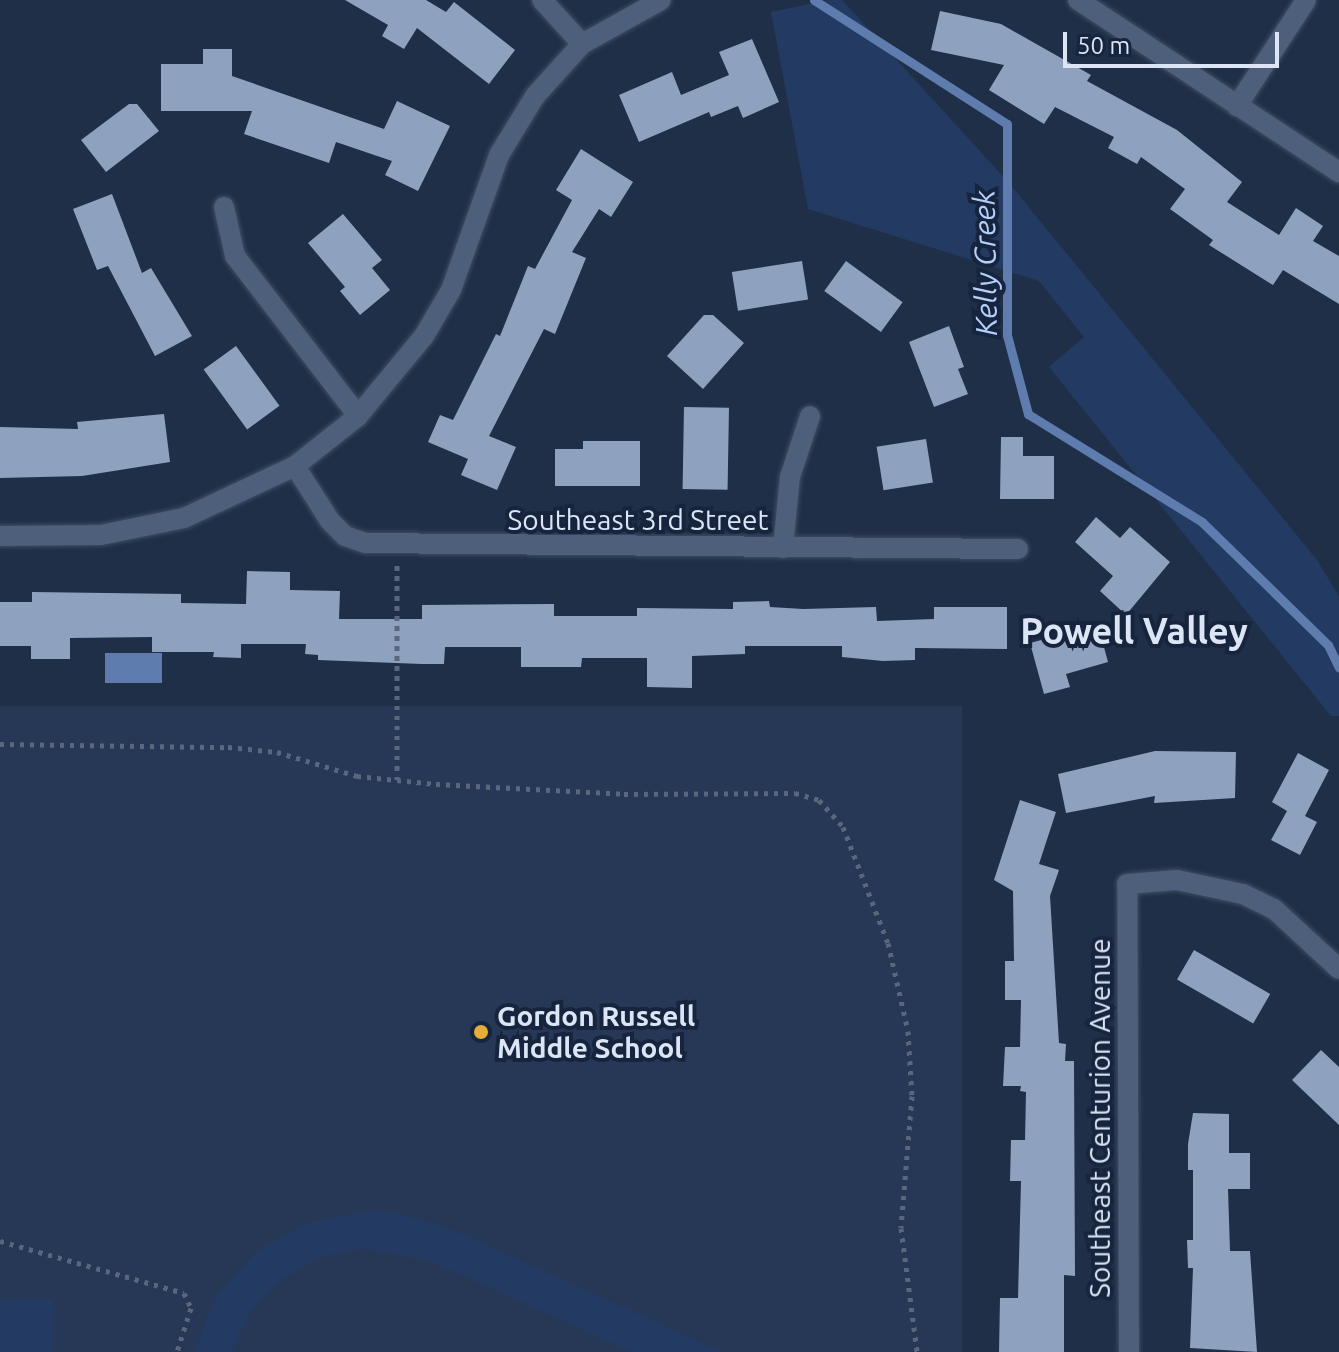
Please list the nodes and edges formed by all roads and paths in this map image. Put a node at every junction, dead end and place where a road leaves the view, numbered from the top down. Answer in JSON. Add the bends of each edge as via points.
{"nodes":[{"id":1,"x":542,"y":0,"type":"edge"},
{"id":2,"x":661,"y":0,"type":"edge"},
{"id":3,"x":1078,"y":0,"type":"edge"},
{"id":4,"x":1306,"y":0,"type":"edge"},
{"id":5,"x":582,"y":44,"type":"junction"},
{"id":6,"x":1237,"y":106,"type":"junction"},
{"id":7,"x":1339,"y":172,"type":"edge"},
{"id":8,"x":224,"y":207,"type":"dead end"},
{"id":9,"x":358,"y":416,"type":"junction"},
{"id":10,"x":810,"y":416,"type":"dead end"},
{"id":11,"x":295,"y":466,"type":"junction"},
{"id":12,"x":0,"y":536,"type":"edge"},
{"id":13,"x":783,"y":548,"type":"junction"},
{"id":14,"x":1018,"y":549,"type":"dead end"},
{"id":15,"x":397,"y":578,"type":"dead end"},
{"id":16,"x":0,"y":744,"type":"edge"},
{"id":17,"x":397,"y":780,"type":"junction"},
{"id":18,"x":1339,"y":969,"type":"edge"},
{"id":19,"x":0,"y":1241,"type":"edge"},
{"id":20,"x":177,"y":1352,"type":"edge"},
{"id":21,"x":917,"y":1352,"type":"edge"},
{"id":22,"x":1129,"y":1352,"type":"edge"}],
"edges":[{"from":1,"to":5,"type":"street"},
{"from":2,"to":5,"type":"street"},
{"from":3,"to":6,"type":"street"},
{"from":4,"to":6,"type":"street"},
{"from":5,"to":9,"type":"street","via":[[535,96],[499,155],[451,290],[424,336]]},
{"from":6,"to":7,"type":"street"},
{"from":8,"to":9,"type":"street","via":[[235,256]]},
{"from":9,"to":11,"type":"street"},
{"from":10,"to":13,"type":"street","via":[[790,477]]},
{"from":11,"to":12,"type":"street","via":[[222,504],[149,527],[63,537]]},
{"from":11,"to":13,"type":"street","name":"Southeast 3rd Street","via":[[330,521],[345,536],[365,543]]},
{"from":13,"to":14,"type":"street","name":"Southeast 3rd Street"},
{"from":15,"to":17,"type":"path"},
{"from":16,"to":17,"type":"path","via":[[228,747],[277,752],[357,776]]},
{"from":17,"to":21,"type":"path","via":[[624,794],[795,793],[819,800],[833,812],[888,943],[908,1031],[912,1096],[901,1228]]},
{"from":18,"to":22,"type":"street","name":"Southeast Centurion Avenue","via":[[1274,909],[1243,894],[1177,880],[1127,884]]},
{"from":19,"to":20,"type":"path","via":[[184,1293],[191,1308]]}]}
